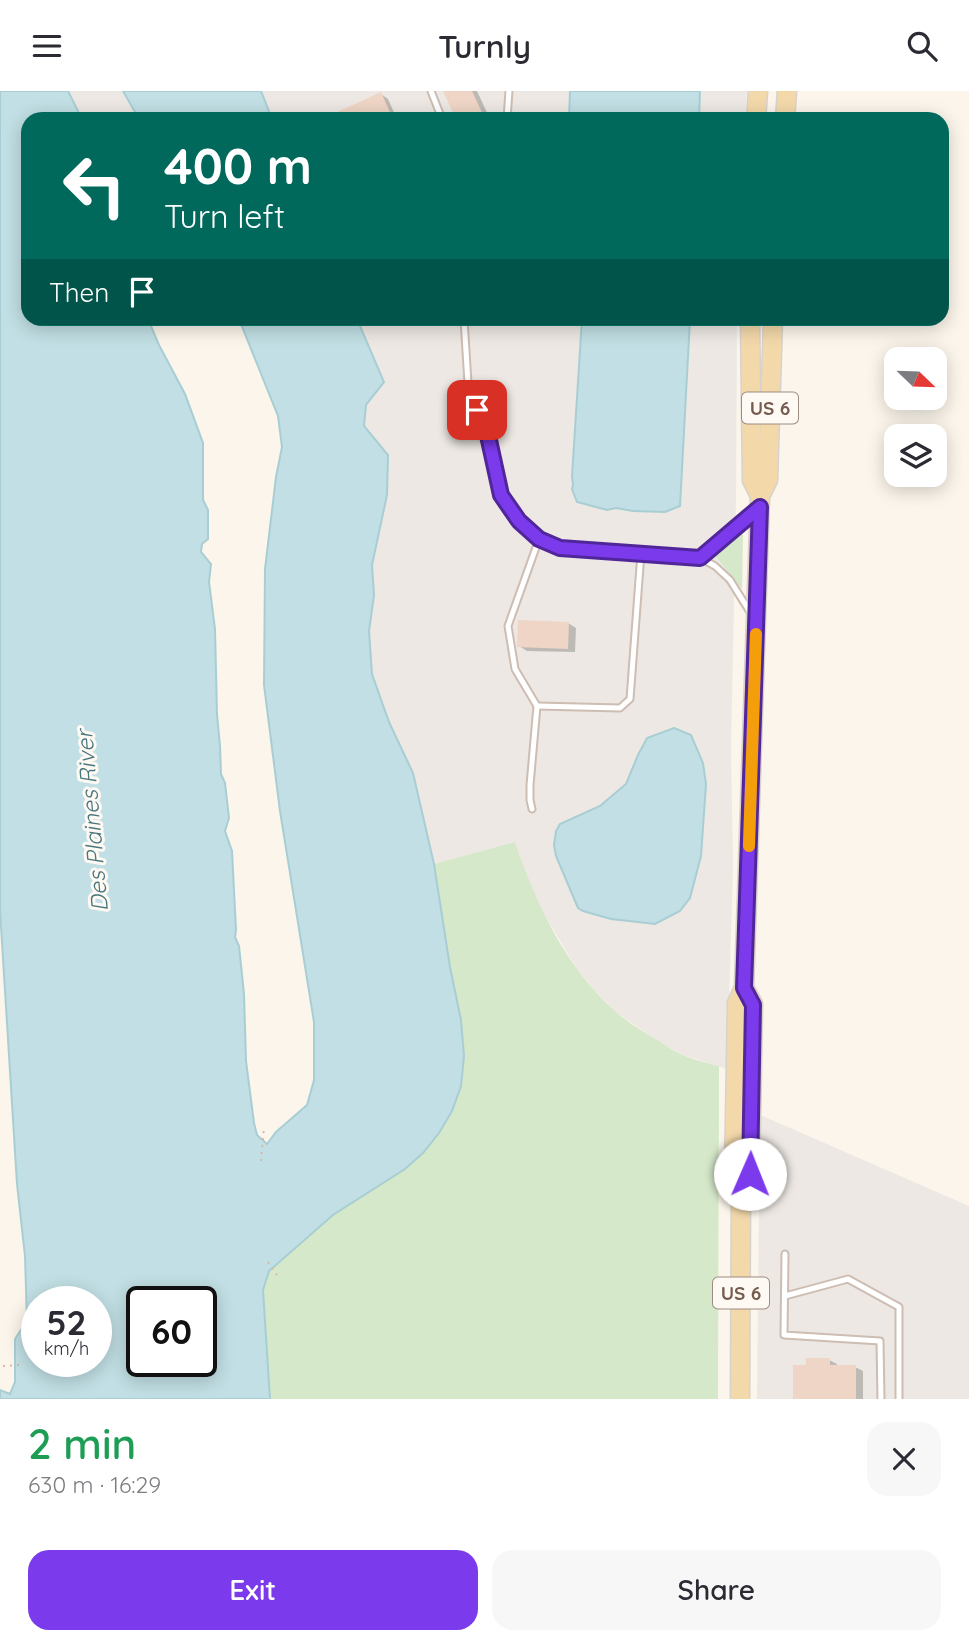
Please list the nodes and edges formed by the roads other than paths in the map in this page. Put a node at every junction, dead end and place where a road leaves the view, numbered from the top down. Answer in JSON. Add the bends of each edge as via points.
{"nodes":[{"id":1,"x":431,"y":91,"type":"edge"},
{"id":2,"x":509,"y":91,"type":"edge"},
{"id":3,"x":758,"y":91,"type":"edge"},
{"id":4,"x":787,"y":91,"type":"edge"},
{"id":5,"x":439,"y":112,"type":"edge"},
{"id":6,"x":508,"y":112,"type":"edge"},
{"id":7,"x":756,"y":112,"type":"edge"},
{"id":8,"x":786,"y":112,"type":"edge"},
{"id":9,"x":464,"y":326,"type":"edge"},
{"id":10,"x":750,"y":326,"type":"edge"},
{"id":11,"x":773,"y":326,"type":"edge"},
{"id":12,"x":760,"y":502,"type":"junction"},
{"id":13,"x":539,"y":539,"type":"junction"},
{"id":14,"x":641,"y":554,"type":"junction"},
{"id":15,"x":700,"y":558,"type":"junction"},
{"id":16,"x":757,"y":621,"type":"junction"},
{"id":17,"x":537,"y":706,"type":"junction"},
{"id":18,"x":532,"y":809,"type":"dead end"},
{"id":19,"x":785,"y":1254,"type":"dead end"},
{"id":20,"x":785,"y":1296,"type":"junction"},
{"id":21,"x":740,"y":1399,"type":"edge"},
{"id":22,"x":881,"y":1399,"type":"edge"},
{"id":23,"x":899,"y":1399,"type":"edge"}],
"edges":[{"from":1,"to":5,"type":"lane"},
{"from":2,"to":6,"type":"lane"},
{"from":3,"to":7,"type":"main road"},
{"from":4,"to":8,"type":"main road"},
{"from":9,"to":13,"type":"lane","via":[[468,383],[487,431],[501,495]]},
{"from":10,"to":12,"type":"main road","number":"US 6","via":[[752,480]]},
{"from":11,"to":12,"type":"main road","number":"US 6","via":[[768,480]]},
{"from":12,"to":15,"type":"lane"},
{"from":12,"to":16,"type":"main road","number":"US 6"},
{"from":13,"to":14,"type":"lane","via":[[560,548]]},
{"from":13,"to":17,"type":"lane","via":[[508,626],[515,669]]},
{"from":14,"to":15,"type":"lane"},
{"from":14,"to":17,"type":"lane","via":[[630,699],[620,708]]},
{"from":15,"to":16,"type":"lane","via":[[730,580]]},
{"from":16,"to":21,"type":"main road","number":"US 6","via":[[744,988],[737,1003],[735,1063],[734,1176],[741,1187]]},
{"from":17,"to":18,"type":"lane"},
{"from":19,"to":20,"type":"lane"},
{"from":20,"to":22,"type":"lane","via":[[784,1335],[880,1341]]},
{"from":20,"to":23,"type":"lane","via":[[848,1279],[899,1307]]}]}
